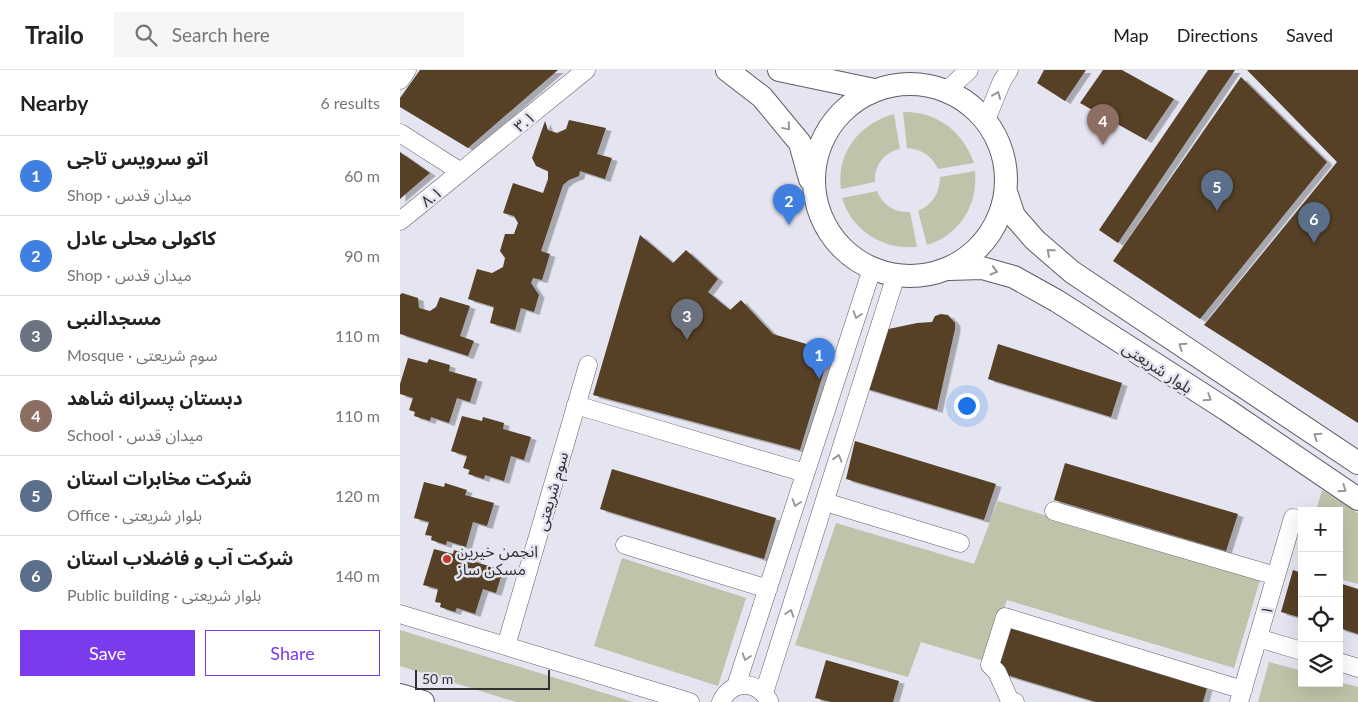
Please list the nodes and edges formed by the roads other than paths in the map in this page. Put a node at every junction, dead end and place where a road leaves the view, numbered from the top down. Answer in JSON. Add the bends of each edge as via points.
{"nodes":[{"id":1,"x":407,"y":70,"type":"edge"},
{"id":2,"x":586,"y":70,"type":"edge"},
{"id":3,"x":727,"y":70,"type":"edge"},
{"id":4,"x":774,"y":70,"type":"edge"},
{"id":5,"x":780,"y":70,"type":"edge"},
{"id":6,"x":969,"y":70,"type":"edge"},
{"id":7,"x":1010,"y":70,"type":"edge"},
{"id":8,"x":400,"y":80,"type":"edge"},
{"id":9,"x":874,"y":90,"type":"junction"},
{"id":10,"x":946,"y":90,"type":"junction"},
{"id":11,"x":762,"y":96,"type":"junction"},
{"id":12,"x":986,"y":120,"type":"junction"},
{"id":13,"x":400,"y":133,"type":"edge"},
{"id":14,"x":461,"y":172,"type":"junction"},
{"id":15,"x":1006,"y":192,"type":"junction"},
{"id":16,"x":814,"y":193,"type":"junction"},
{"id":17,"x":400,"y":221,"type":"edge"},
{"id":18,"x":872,"y":269,"type":"junction"},
{"id":19,"x":946,"y":270,"type":"junction"},
{"id":20,"x":896,"y":275,"type":"junction"},
{"id":21,"x":588,"y":365,"type":"dead end"},
{"id":22,"x":576,"y":404,"type":"junction"},
{"id":23,"x":1358,"y":463,"type":"edge"},
{"id":24,"x":805,"y":473,"type":"junction"},
{"id":25,"x":1358,"y":499,"type":"edge"},
{"id":26,"x":825,"y":502,"type":"junction"},
{"id":27,"x":1054,"y":511,"type":"dead end"},
{"id":28,"x":1293,"y":518,"type":"dead end"},
{"id":29,"x":960,"y":543,"type":"dead end"},
{"id":30,"x":625,"y":545,"type":"dead end"},
{"id":31,"x":1276,"y":576,"type":"junction"},
{"id":32,"x":768,"y":589,"type":"junction"},
{"id":33,"x":400,"y":614,"type":"edge"},
{"id":34,"x":1258,"y":638,"type":"junction"},
{"id":35,"x":506,"y":646,"type":"junction"},
{"id":36,"x":1298,"y":650,"type":"edge"},
{"id":37,"x":1343,"y":663,"type":"edge"},
{"id":38,"x":1358,"y":668,"type":"edge"},
{"id":39,"x":736,"y":686,"type":"junction"},
{"id":40,"x":400,"y":695,"type":"edge"},
{"id":41,"x":1241,"y":696,"type":"edge"},
{"id":42,"x":767,"y":698,"type":"edge"},
{"id":43,"x":423,"y":702,"type":"edge"},
{"id":44,"x":690,"y":702,"type":"edge"},
{"id":45,"x":721,"y":702,"type":"edge"},
{"id":46,"x":1014,"y":702,"type":"edge"}],
"edges":[{"from":1,"to":8,"type":"street"},
{"from":2,"to":14,"type":"street","name":"۳.۱"},
{"from":3,"to":11,"type":"main road"},
{"from":4,"to":11,"type":"main road","via":[[780,86],[776,94],[768,98]]},
{"from":5,"to":9,"type":"main road"},
{"from":6,"to":10,"type":"street"},
{"from":12,"to":7,"type":"street","one_way":true},
{"from":9,"to":10,"type":"main road","via":[[898,84],[922,84]]},
{"from":9,"to":16,"type":"main road","via":[[852,103],[833,121],[820,142],[814,167]]},
{"from":10,"to":12,"type":"main road","via":[[968,103]]},
{"from":11,"to":16,"type":"main road","one_way":true,"via":[[800,142]]},
{"from":12,"to":15,"type":"main road","via":[[999,142],[1006,166]]},
{"from":13,"to":14,"type":"street"},
{"from":14,"to":17,"type":"street","name":"۸.۱"},
{"from":15,"to":19,"type":"main road","via":[[999,217],[986,239],[968,257]]},
{"from":23,"to":15,"type":"main road","name":"بلوار شریعتی","one_way":true,"via":[[1072,272],[1035,240],[1014,216]]},
{"from":16,"to":18,"type":"main road","via":[[820,217],[833,238],[850,256]]},
{"from":18,"to":20,"type":"main road"},
{"from":18,"to":24,"type":"street","one_way":true},
{"from":19,"to":20,"type":"main road","via":[[921,276]]},
{"from":19,"to":25,"type":"main road","name":"بلوار شریعتی","one_way":true,"via":[[982,268],[1014,277],[1227,410]]},
{"from":26,"to":20,"type":"street","one_way":true},
{"from":21,"to":22,"type":"street","name":"سوم شریعتی"},
{"from":22,"to":24,"type":"street"},
{"from":22,"to":35,"type":"street","name":"سوم شریعتی"},
{"from":24,"to":32,"type":"street","one_way":true},
{"from":26,"to":29,"type":"street"},
{"from":42,"to":26,"type":"street","one_way":true},
{"from":27,"to":31,"type":"street"},
{"from":28,"to":31,"type":"street","name":"۱"},
{"from":30,"to":32,"type":"street"},
{"from":31,"to":34,"type":"street","name":"۱"},
{"from":32,"to":39,"type":"street","one_way":true},
{"from":33,"to":35,"type":"street"},
{"from":34,"to":36,"type":"street"},
{"from":34,"to":41,"type":"street","name":"۱"},
{"from":35,"to":44,"type":"street"},
{"from":37,"to":38,"type":"street"},
{"from":39,"to":42,"type":"street","via":[[751,686]]},
{"from":39,"to":45,"type":"street"},
{"from":40,"to":43,"type":"main road"},
{"from":41,"to":46,"type":"street","via":[[1005,617],[990,665],[998,672],[1010,700]]}]}
